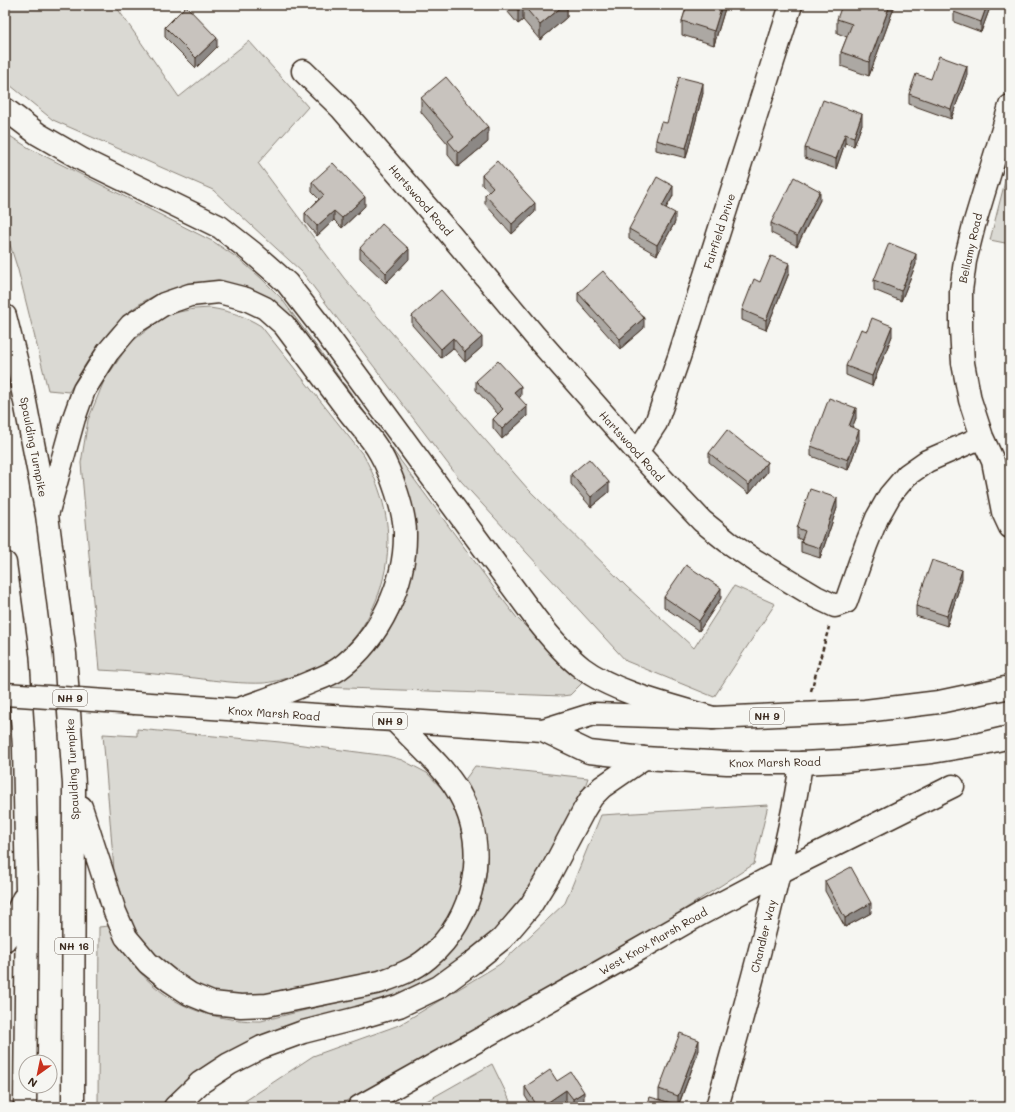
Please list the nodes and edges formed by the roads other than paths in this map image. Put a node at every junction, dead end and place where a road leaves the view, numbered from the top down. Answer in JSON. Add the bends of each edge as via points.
{"nodes":[{"id":1,"x":791,"y":5,"type":"edge"},
{"id":2,"x":303,"y":71,"type":"dead end"},
{"id":3,"x":1010,"y":106,"type":"edge"},
{"id":4,"x":5,"y":110,"type":"edge"},
{"id":5,"x":5,"y":316,"type":"edge"},
{"id":6,"x":982,"y":437,"type":"junction"},
{"id":7,"x":636,"y":452,"type":"junction"},
{"id":8,"x":993,"y":461,"type":"junction"},
{"id":9,"x":1010,"y":480,"type":"edge"},
{"id":10,"x":47,"y":515,"type":"junction"},
{"id":11,"x":1010,"y":527,"type":"edge"},
{"id":12,"x":5,"y":563,"type":"edge"},
{"id":13,"x":1010,"y":687,"type":"edge"},
{"id":14,"x":5,"y":694,"type":"edge"},
{"id":15,"x":236,"y":710,"type":"junction"},
{"id":16,"x":713,"y":718,"type":"junction"},
{"id":17,"x":395,"y":721,"type":"junction"},
{"id":18,"x":543,"y":730,"type":"junction"},
{"id":19,"x":1010,"y":737,"type":"edge"},
{"id":20,"x":980,"y":744,"type":"junction"},
{"id":21,"x":1010,"y":750,"type":"edge"},
{"id":22,"x":644,"y":758,"type":"junction"},
{"id":23,"x":801,"y":763,"type":"junction"},
{"id":24,"x":74,"y":784,"type":"junction"},
{"id":25,"x":953,"y":786,"type":"dead end"},
{"id":26,"x":780,"y":872,"type":"junction"},
{"id":27,"x":27,"y":890,"type":"junction"},
{"id":28,"x":5,"y":940,"type":"edge"},
{"id":29,"x":25,"y":1107,"type":"edge"},
{"id":30,"x":73,"y":1107,"type":"edge"},
{"id":31,"x":175,"y":1107,"type":"edge"},
{"id":32,"x":359,"y":1107,"type":"edge"},
{"id":33,"x":717,"y":1107,"type":"edge"}],
"edges":[{"from":1,"to":7,"type":"main road","name":"Fairfield Drive","via":[[656,423]]},
{"from":2,"to":7,"type":"main road","name":"Hartswood Road","via":[[347,114]]},
{"from":3,"to":6,"type":"main road","name":"Bellamy Road","via":[[972,232],[961,290],[963,363],[970,400]]},
{"from":4,"to":16,"type":"main road","via":[[38,134],[83,160],[220,228],[253,253],[286,283],[322,328],[560,649],[600,679],[637,695]]},
{"from":5,"to":10,"type":"main road","name":"Spaulding Turnpike","number":"NH 16","via":[[19,371]]},
{"from":6,"to":7,"type":"main road","name":"Hartswood Road","via":[[927,461],[907,475],[890,495],[878,518],[846,602],[835,606],[816,597],[728,542],[702,521]]},
{"from":6,"to":8,"type":"main road","name":"Bellamy Road"},
{"from":8,"to":9,"type":"main road","name":"Bellamy Road"},
{"from":8,"to":11,"type":"main road","name":"Bellamy Road","via":[[1002,512]]},
{"from":10,"to":15,"type":"main road","via":[[84,390],[108,352],[131,325],[164,304],[190,295],[219,292],[246,299],[265,308],[284,324],[380,452],[394,483],[406,533],[403,566],[395,593],[383,617],[371,636],[340,668],[297,689]]},
{"from":10,"to":24,"type":"main road","name":"Spaulding Turnpike","number":"NH 16","via":[[65,654]]},
{"from":12,"to":27,"type":"main road","via":[[18,658],[24,740]]},
{"from":13,"to":16,"type":"main road","name":"Knox Marsh Road","number":"NH 9","via":[[939,702],[865,711]]},
{"from":14,"to":15,"type":"main road","name":"Knox Marsh Road","number":"NH 9","bridge":true},
{"from":15,"to":17,"type":"main road","name":"Knox Marsh Road","number":"NH 9"},
{"from":16,"to":18,"type":"main road","name":"Knox Marsh Road","number":"NH 9","via":[[594,714]]},
{"from":17,"to":18,"type":"main road","name":"Knox Marsh Road","number":"NH 9"},
{"from":17,"to":24,"type":"main road","via":[[449,777],[468,810],[476,847],[474,884],[468,902],[452,933],[440,947],[413,969],[380,982],[302,999],[267,1005],[212,1003],[190,994],[148,963],[126,937],[115,912]]},
{"from":18,"to":22,"type":"main road","name":"Knox Marsh Road","number":"NH 9","via":[[589,752]]},
{"from":19,"to":20,"type":"main road","name":"Knox Marsh Road"},
{"from":20,"to":21,"type":"main road"},
{"from":20,"to":23,"type":"main road","name":"Knox Marsh Road","number":"NH 9","via":[[932,752]]},
{"from":22,"to":23,"type":"main road","name":"Knox Marsh Road","number":"NH 9","via":[[727,763]]},
{"from":22,"to":31,"type":"main road","via":[[592,797],[531,905],[502,939],[472,963],[439,987],[399,1006],[303,1032],[262,1047],[200,1083]]},
{"from":23,"to":26,"type":"main road","name":"Chandler Way"},
{"from":24,"to":30,"type":"main road","name":"Spaulding Turnpike","number":"NH 16"},
{"from":25,"to":26,"type":"main road","name":"West Knox Marsh Road"},
{"from":26,"to":32,"type":"main road","name":"West Knox Marsh Road"},
{"from":26,"to":33,"type":"main road","name":"Chandler Way"},
{"from":27,"to":28,"type":"main road"},
{"from":27,"to":29,"type":"main road"}]}
